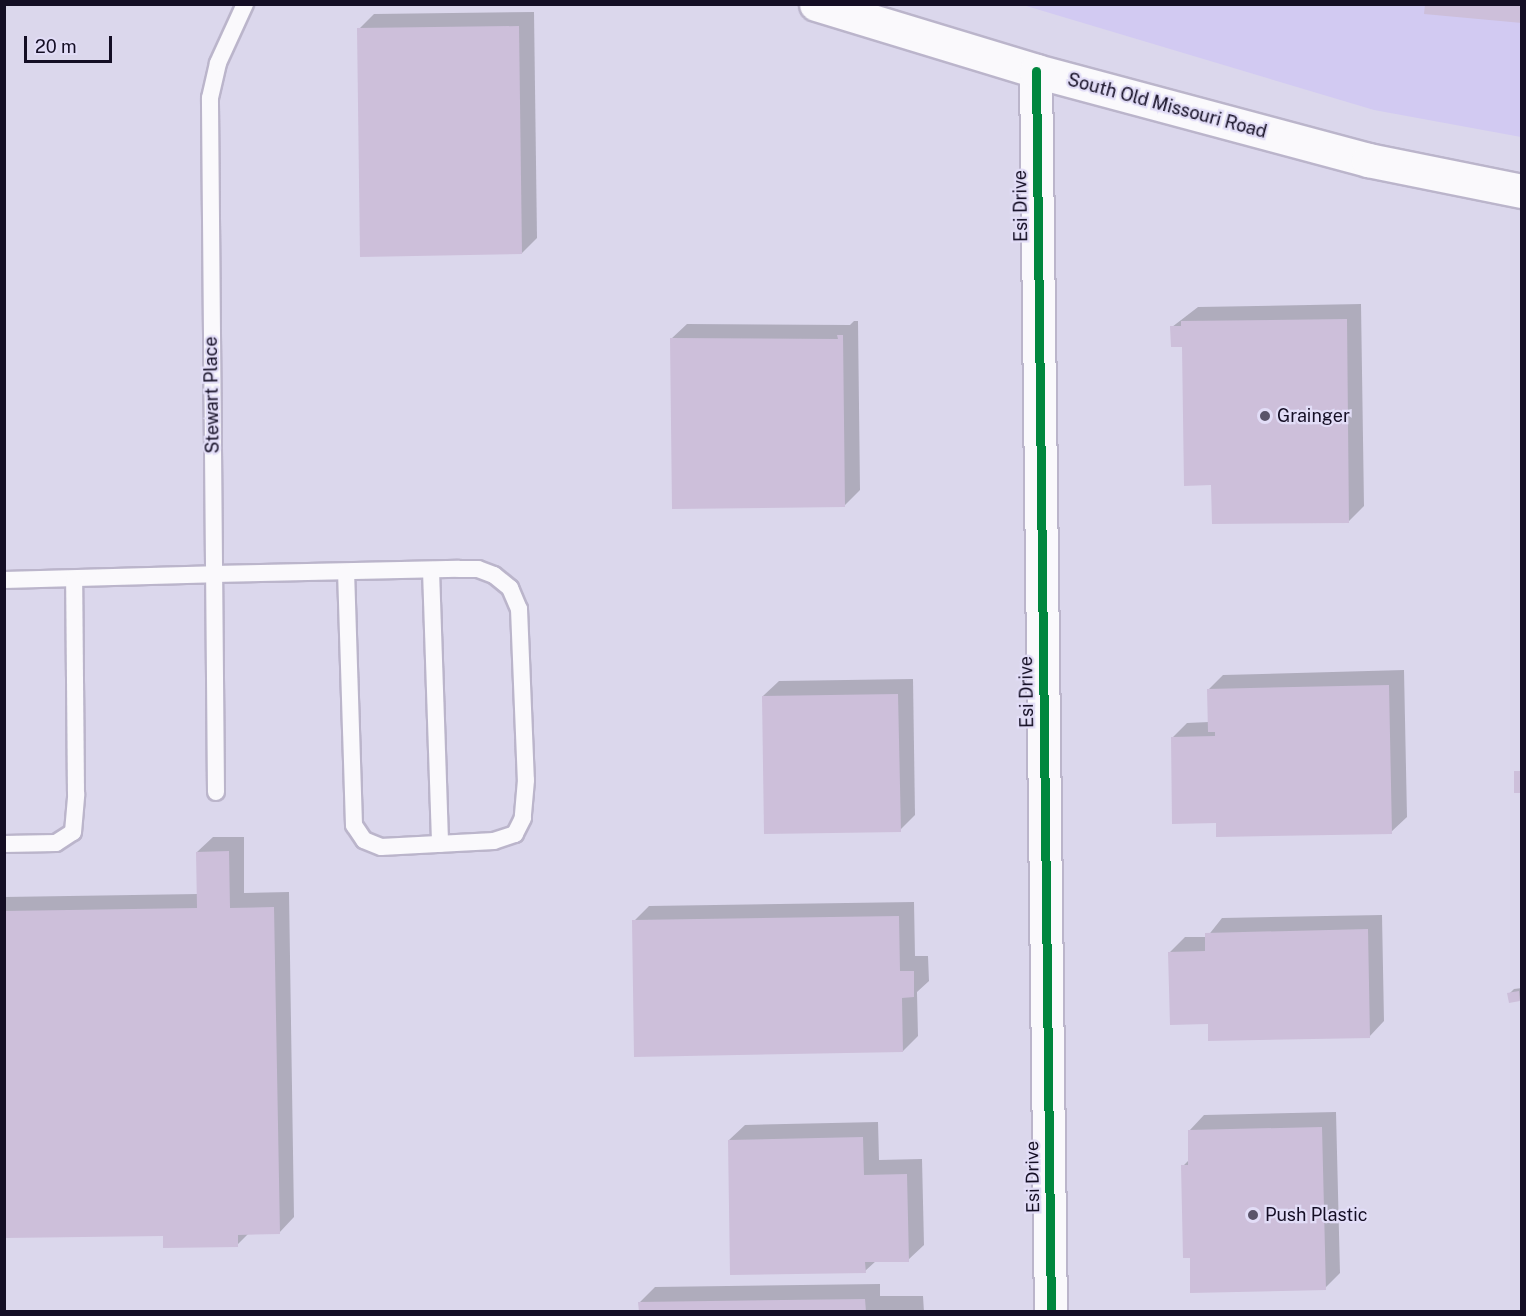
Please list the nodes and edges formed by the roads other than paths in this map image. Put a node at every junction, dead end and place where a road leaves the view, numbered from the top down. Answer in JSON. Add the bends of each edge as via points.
{"nodes":[{"id":1,"x":245,"y":4,"type":"edge"},
{"id":2,"x":816,"y":4,"type":"edge"},
{"id":3,"x":1035,"y":71,"type":"junction"},
{"id":4,"x":1521,"y":191,"type":"edge"},
{"id":5,"x":432,"y":570,"type":"junction"},
{"id":6,"x":346,"y":572,"type":"junction"},
{"id":7,"x":214,"y":574,"type":"junction"},
{"id":8,"x":74,"y":579,"type":"junction"},
{"id":9,"x":4,"y":580,"type":"edge"},
{"id":10,"x":216,"y":792,"type":"dead end"},
{"id":11,"x":4,"y":844,"type":"edge"},
{"id":12,"x":440,"y":844,"type":"junction"},
{"id":13,"x":1051,"y":1311,"type":"edge"}],
"edges":[{"from":1,"to":7,"type":"lane","name":"Stewart Place","via":[[218,63],[210,98]]},
{"from":2,"to":3,"type":"main road","name":"South Old Missouri Road"},
{"from":3,"to":4,"type":"main road","name":"South Old Missouri Road","via":[[1368,160]]},
{"from":3,"to":13,"type":"street","name":"Esi Drive"},
{"from":5,"to":6,"type":"lane"},
{"from":5,"to":12,"type":"lane"},
{"from":5,"to":12,"type":"lane","via":[[478,569],[494,575],[510,588],[519,609],[526,780],[524,818],[515,834],[494,841]]},
{"from":6,"to":7,"type":"lane"},
{"from":6,"to":12,"type":"lane","via":[[354,825],[364,840],[381,847]]},
{"from":7,"to":8,"type":"lane"},
{"from":7,"to":10,"type":"lane","name":"Stewart Place"},
{"from":8,"to":9,"type":"lane"},
{"from":8,"to":11,"type":"lane","via":[[73,832],[56,843]]}]}
